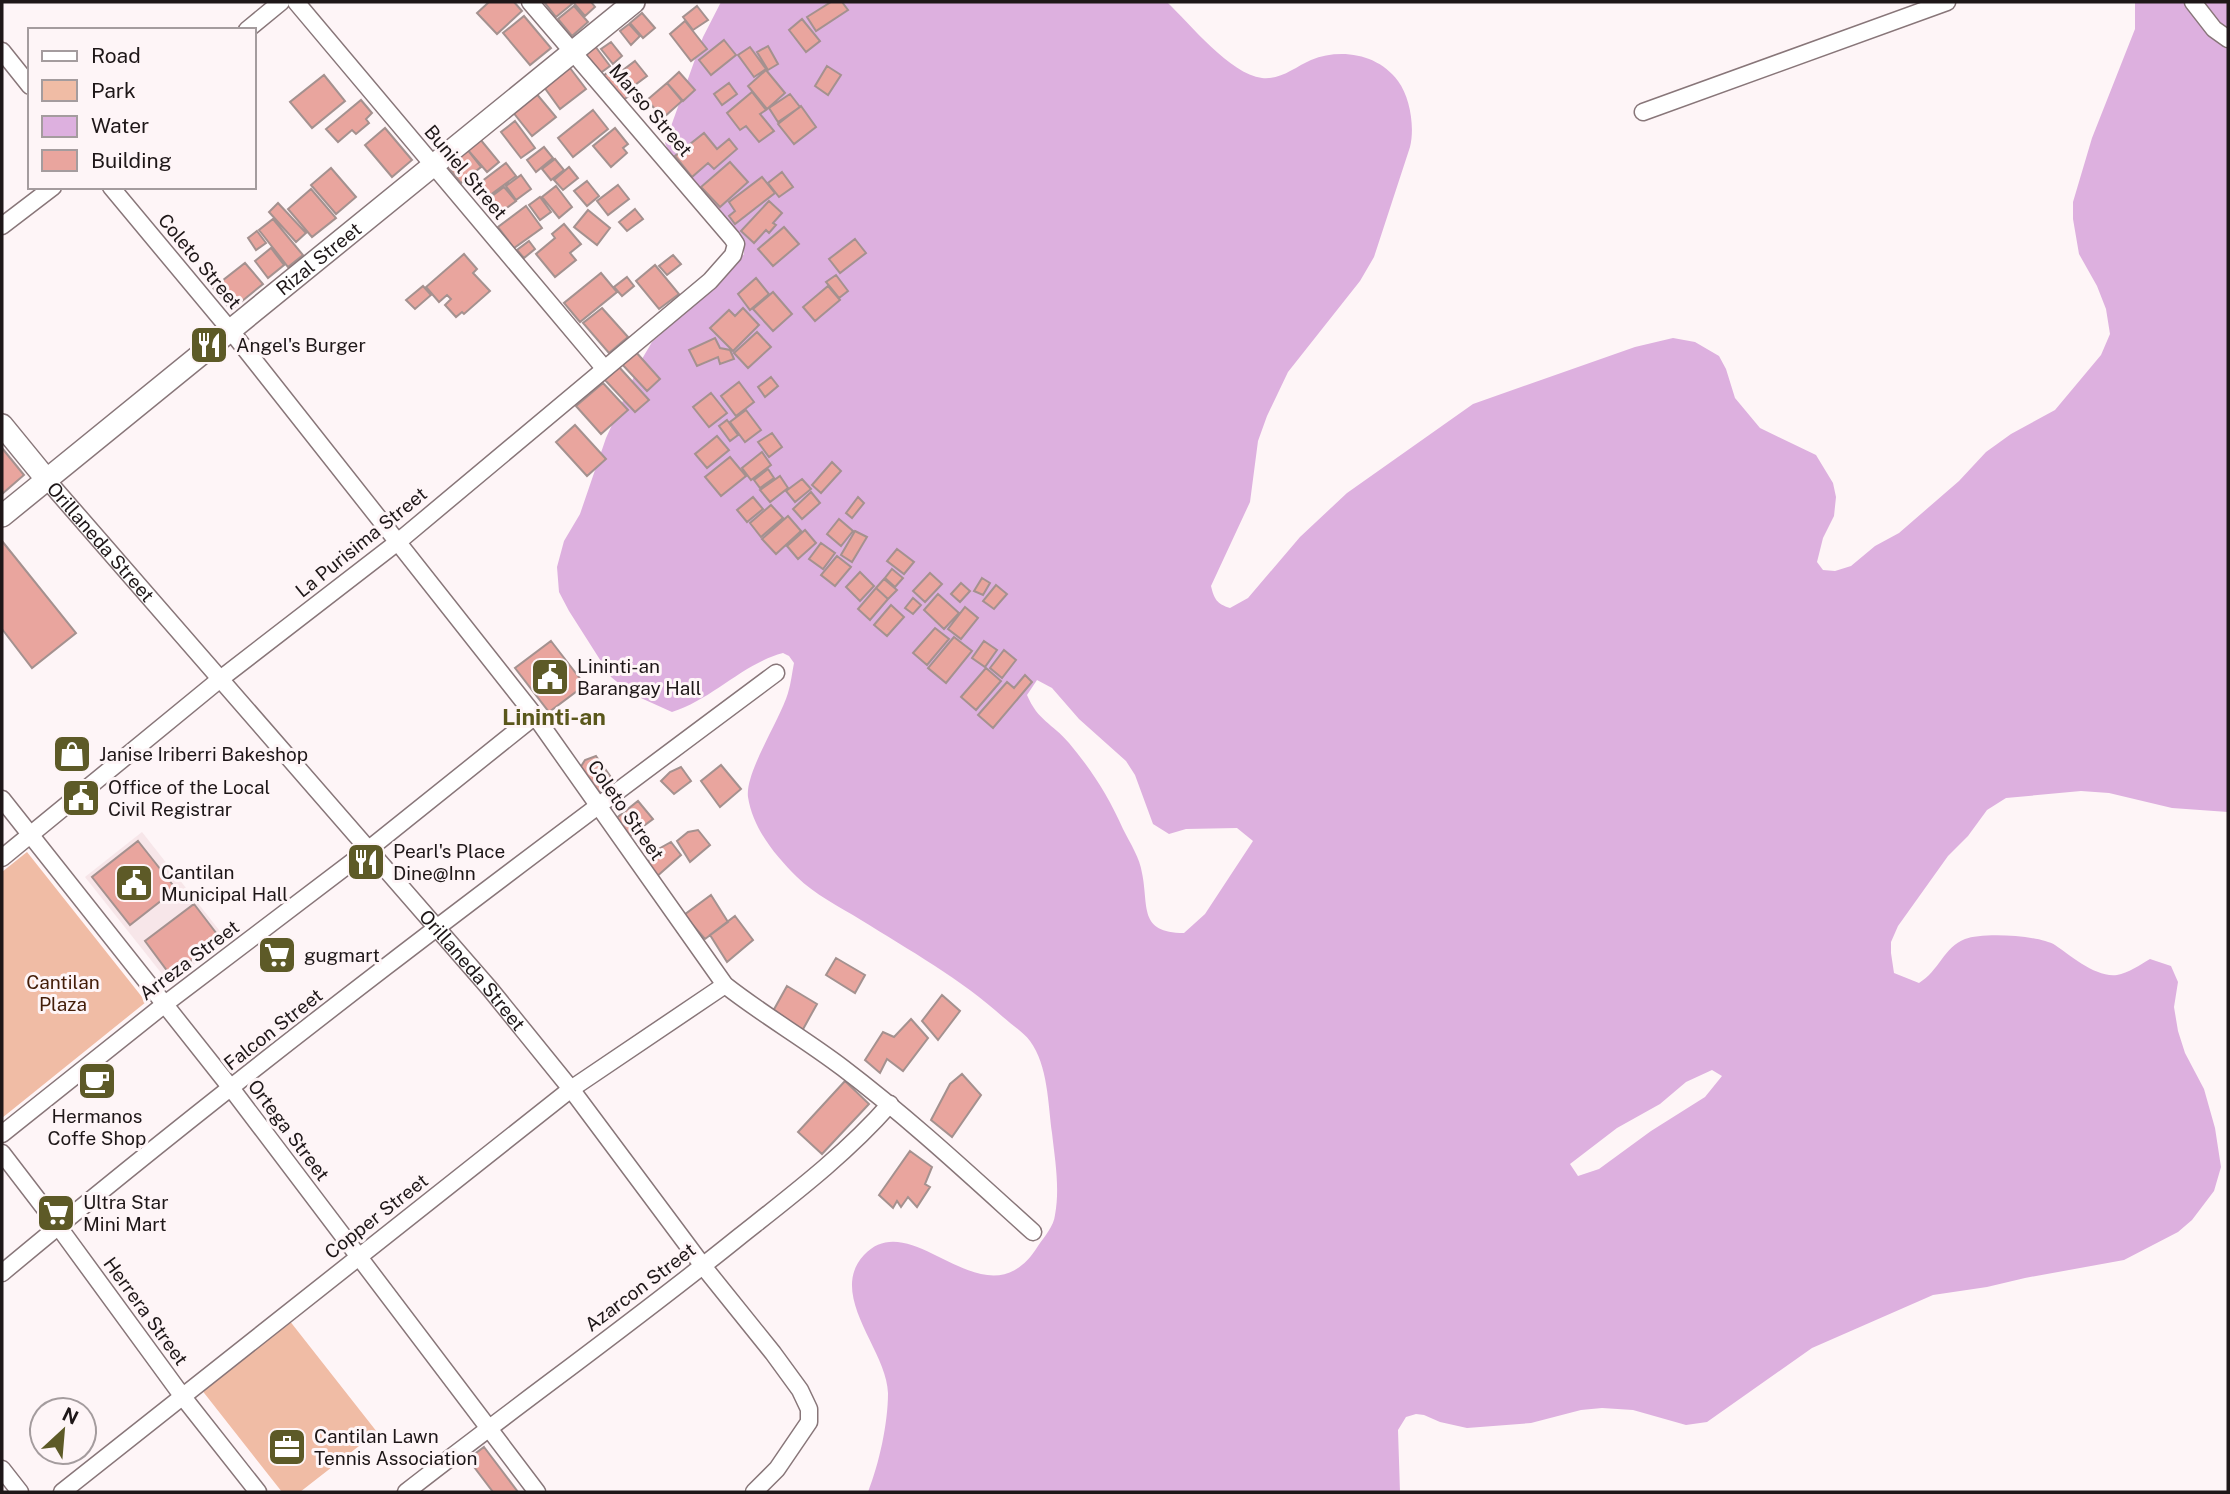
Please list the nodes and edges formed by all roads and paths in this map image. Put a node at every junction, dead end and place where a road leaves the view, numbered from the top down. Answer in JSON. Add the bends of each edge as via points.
{"nodes":[{"id":1,"x":296,"y":2,"type":"edge"},
{"id":2,"x":530,"y":2,"type":"edge"},
{"id":3,"x":634,"y":2,"type":"edge"},
{"id":4,"x":1947,"y":2,"type":"edge"},
{"id":5,"x":2193,"y":2,"type":"edge"},
{"id":6,"x":273,"y":4,"type":"edge"},
{"id":7,"x":249,"y":28,"type":"edge"},
{"id":8,"x":2228,"y":40,"type":"edge"},
{"id":9,"x":2,"y":51,"type":"edge"},
{"id":10,"x":572,"y":51,"type":"junction"},
{"id":11,"x":28,"y":84,"type":"edge"},
{"id":12,"x":1643,"y":112,"type":"dead end"},
{"id":13,"x":433,"y":166,"type":"junction"},
{"id":14,"x":50,"y":189,"type":"edge"},
{"id":15,"x":113,"y":189,"type":"edge"},
{"id":16,"x":2,"y":226,"type":"edge"},
{"id":17,"x":737,"y":248,"type":"joint"},
{"id":18,"x":231,"y":331,"type":"junction"},
{"id":19,"x":604,"y":369,"type":"junction"},
{"id":20,"x":2,"y":425,"type":"edge"},
{"id":21,"x":47,"y":480,"type":"junction"},
{"id":22,"x":2,"y":516,"type":"edge"},
{"id":23,"x":398,"y":541,"type":"junction"},
{"id":24,"x":776,"y":673,"type":"dead end"},
{"id":25,"x":219,"y":680,"type":"junction"},
{"id":26,"x":535,"y":716,"type":"junction"},
{"id":27,"x":2,"y":799,"type":"edge"},
{"id":28,"x":597,"y":806,"type":"junction"},
{"id":29,"x":32,"y":835,"type":"junction"},
{"id":30,"x":369,"y":849,"type":"junction"},
{"id":31,"x":2,"y":858,"type":"edge"},
{"id":32,"x":436,"y":928,"type":"junction"},
{"id":33,"x":725,"y":985,"type":"junction"},
{"id":34,"x":165,"y":1004,"type":"junction"},
{"id":35,"x":231,"y":1088,"type":"junction"},
{"id":36,"x":571,"y":1089,"type":"junction"},
{"id":37,"x":890,"y":1104,"type":"junction"},
{"id":38,"x":2,"y":1134,"type":"edge"},
{"id":39,"x":2,"y":1153,"type":"edge"},
{"id":40,"x":58,"y":1226,"type":"junction"},
{"id":41,"x":1033,"y":1232,"type":"dead end"},
{"id":42,"x":358,"y":1256,"type":"junction"},
{"id":43,"x":703,"y":1266,"type":"junction"},
{"id":44,"x":2,"y":1273,"type":"edge"},
{"id":45,"x":183,"y":1397,"type":"junction"},
{"id":46,"x":488,"y":1428,"type":"junction"},
{"id":47,"x":2,"y":1469,"type":"edge"},
{"id":48,"x":20,"y":1492,"type":"edge"},
{"id":49,"x":62,"y":1492,"type":"edge"},
{"id":50,"x":258,"y":1492,"type":"edge"},
{"id":51,"x":406,"y":1492,"type":"edge"},
{"id":52,"x":537,"y":1492,"type":"edge"},
{"id":53,"x":754,"y":1492,"type":"edge"}],
"edges":[{"from":1,"to":13,"type":"street","name":"Buniel Street"},
{"from":2,"to":10,"type":"street","name":"Marso Street"},
{"from":3,"to":10,"type":"street","name":"Rizal Street"},
{"from":4,"to":12,"type":"street"},
{"from":5,"to":8,"type":"street","via":[[2214,30]]},
{"from":6,"to":7,"type":"street"},
{"from":9,"to":11,"type":"street"},
{"from":10,"to":13,"type":"street","name":"Rizal Street"},
{"from":10,"to":17,"type":"street","name":"Marso Street"},
{"from":13,"to":18,"type":"street","name":"Rizal Street"},
{"from":13,"to":19,"type":"street","name":"Buniel Street"},
{"from":14,"to":16,"type":"street"},
{"from":15,"to":18,"type":"street","name":"Coleto Street"},
{"from":17,"to":19,"type":"street","name":"La Purisima Street","via":[[710,281]]},
{"from":18,"to":21,"type":"street","name":"Rizal Street"},
{"from":18,"to":23,"type":"street","name":"Coleto Street"},
{"from":19,"to":23,"type":"street","name":"La Purisima Street"},
{"from":20,"to":21,"type":"street","name":"Orillaneda Street"},
{"from":21,"to":22,"type":"street","name":"Rizal Street"},
{"from":21,"to":25,"type":"street","name":"Orillaneda Street"},
{"from":23,"to":25,"type":"street","name":"La Purisima Street"},
{"from":23,"to":26,"type":"street","name":"Coleto Street"},
{"from":24,"to":28,"type":"street","name":"Falcon Street"},
{"from":25,"to":29,"type":"street","name":"La Purisima Street"},
{"from":25,"to":30,"type":"street","name":"Orillaneda Street"},
{"from":26,"to":28,"type":"street","name":"Coleto Street"},
{"from":26,"to":30,"type":"street","name":"Arreza Street"},
{"from":27,"to":29,"type":"street","name":"Ortega Street"},
{"from":28,"to":32,"type":"street","name":"Falcon Street"},
{"from":28,"to":33,"type":"street","name":"Coleto Street"},
{"from":29,"to":31,"type":"street","name":"La Purisima Street"},
{"from":29,"to":34,"type":"street","name":"Ortega Street"},
{"from":30,"to":32,"type":"street","name":"Orillaneda Street"},
{"from":30,"to":34,"type":"street","name":"Arreza Street"},
{"from":32,"to":35,"type":"street","name":"Falcon Street"},
{"from":32,"to":36,"type":"street","name":"Orillaneda Street"},
{"from":33,"to":36,"type":"street","name":"Copper Street"},
{"from":33,"to":37,"type":"street","name":"Coleto Street"},
{"from":34,"to":35,"type":"street","name":"Ortega Street"},
{"from":34,"to":38,"type":"street","name":"Arreza Street"},
{"from":35,"to":40,"type":"street","name":"Falcon Street"},
{"from":35,"to":42,"type":"street","name":"Ortega Street"},
{"from":36,"to":42,"type":"street","name":"Copper Street"},
{"from":36,"to":43,"type":"street","name":"Orillaneda Street"},
{"from":37,"to":41,"type":"street","name":"Coleto Street"},
{"from":37,"to":43,"type":"street","name":"Azarcon Street","via":[[839,1157]]},
{"from":39,"to":40,"type":"street","name":"Herrera Street"},
{"from":40,"to":44,"type":"street","name":"Falcon Street"},
{"from":40,"to":45,"type":"street","name":"Herrera Street"},
{"from":42,"to":45,"type":"street","name":"Copper Street"},
{"from":42,"to":46,"type":"street","name":"Ortega Street"},
{"from":43,"to":46,"type":"street","name":"Azarcon Street"},
{"from":43,"to":53,"type":"street","name":"Orillaneda Street","via":[[773,1353],[809,1409],[804,1432]]},
{"from":45,"to":49,"type":"street","name":"Copper Street"},
{"from":45,"to":50,"type":"street","name":"Herrera Street"},
{"from":46,"to":51,"type":"street","name":"Azarcon Street"},
{"from":46,"to":52,"type":"street","name":"Ortega Street"},
{"from":47,"to":48,"type":"street"}]}
